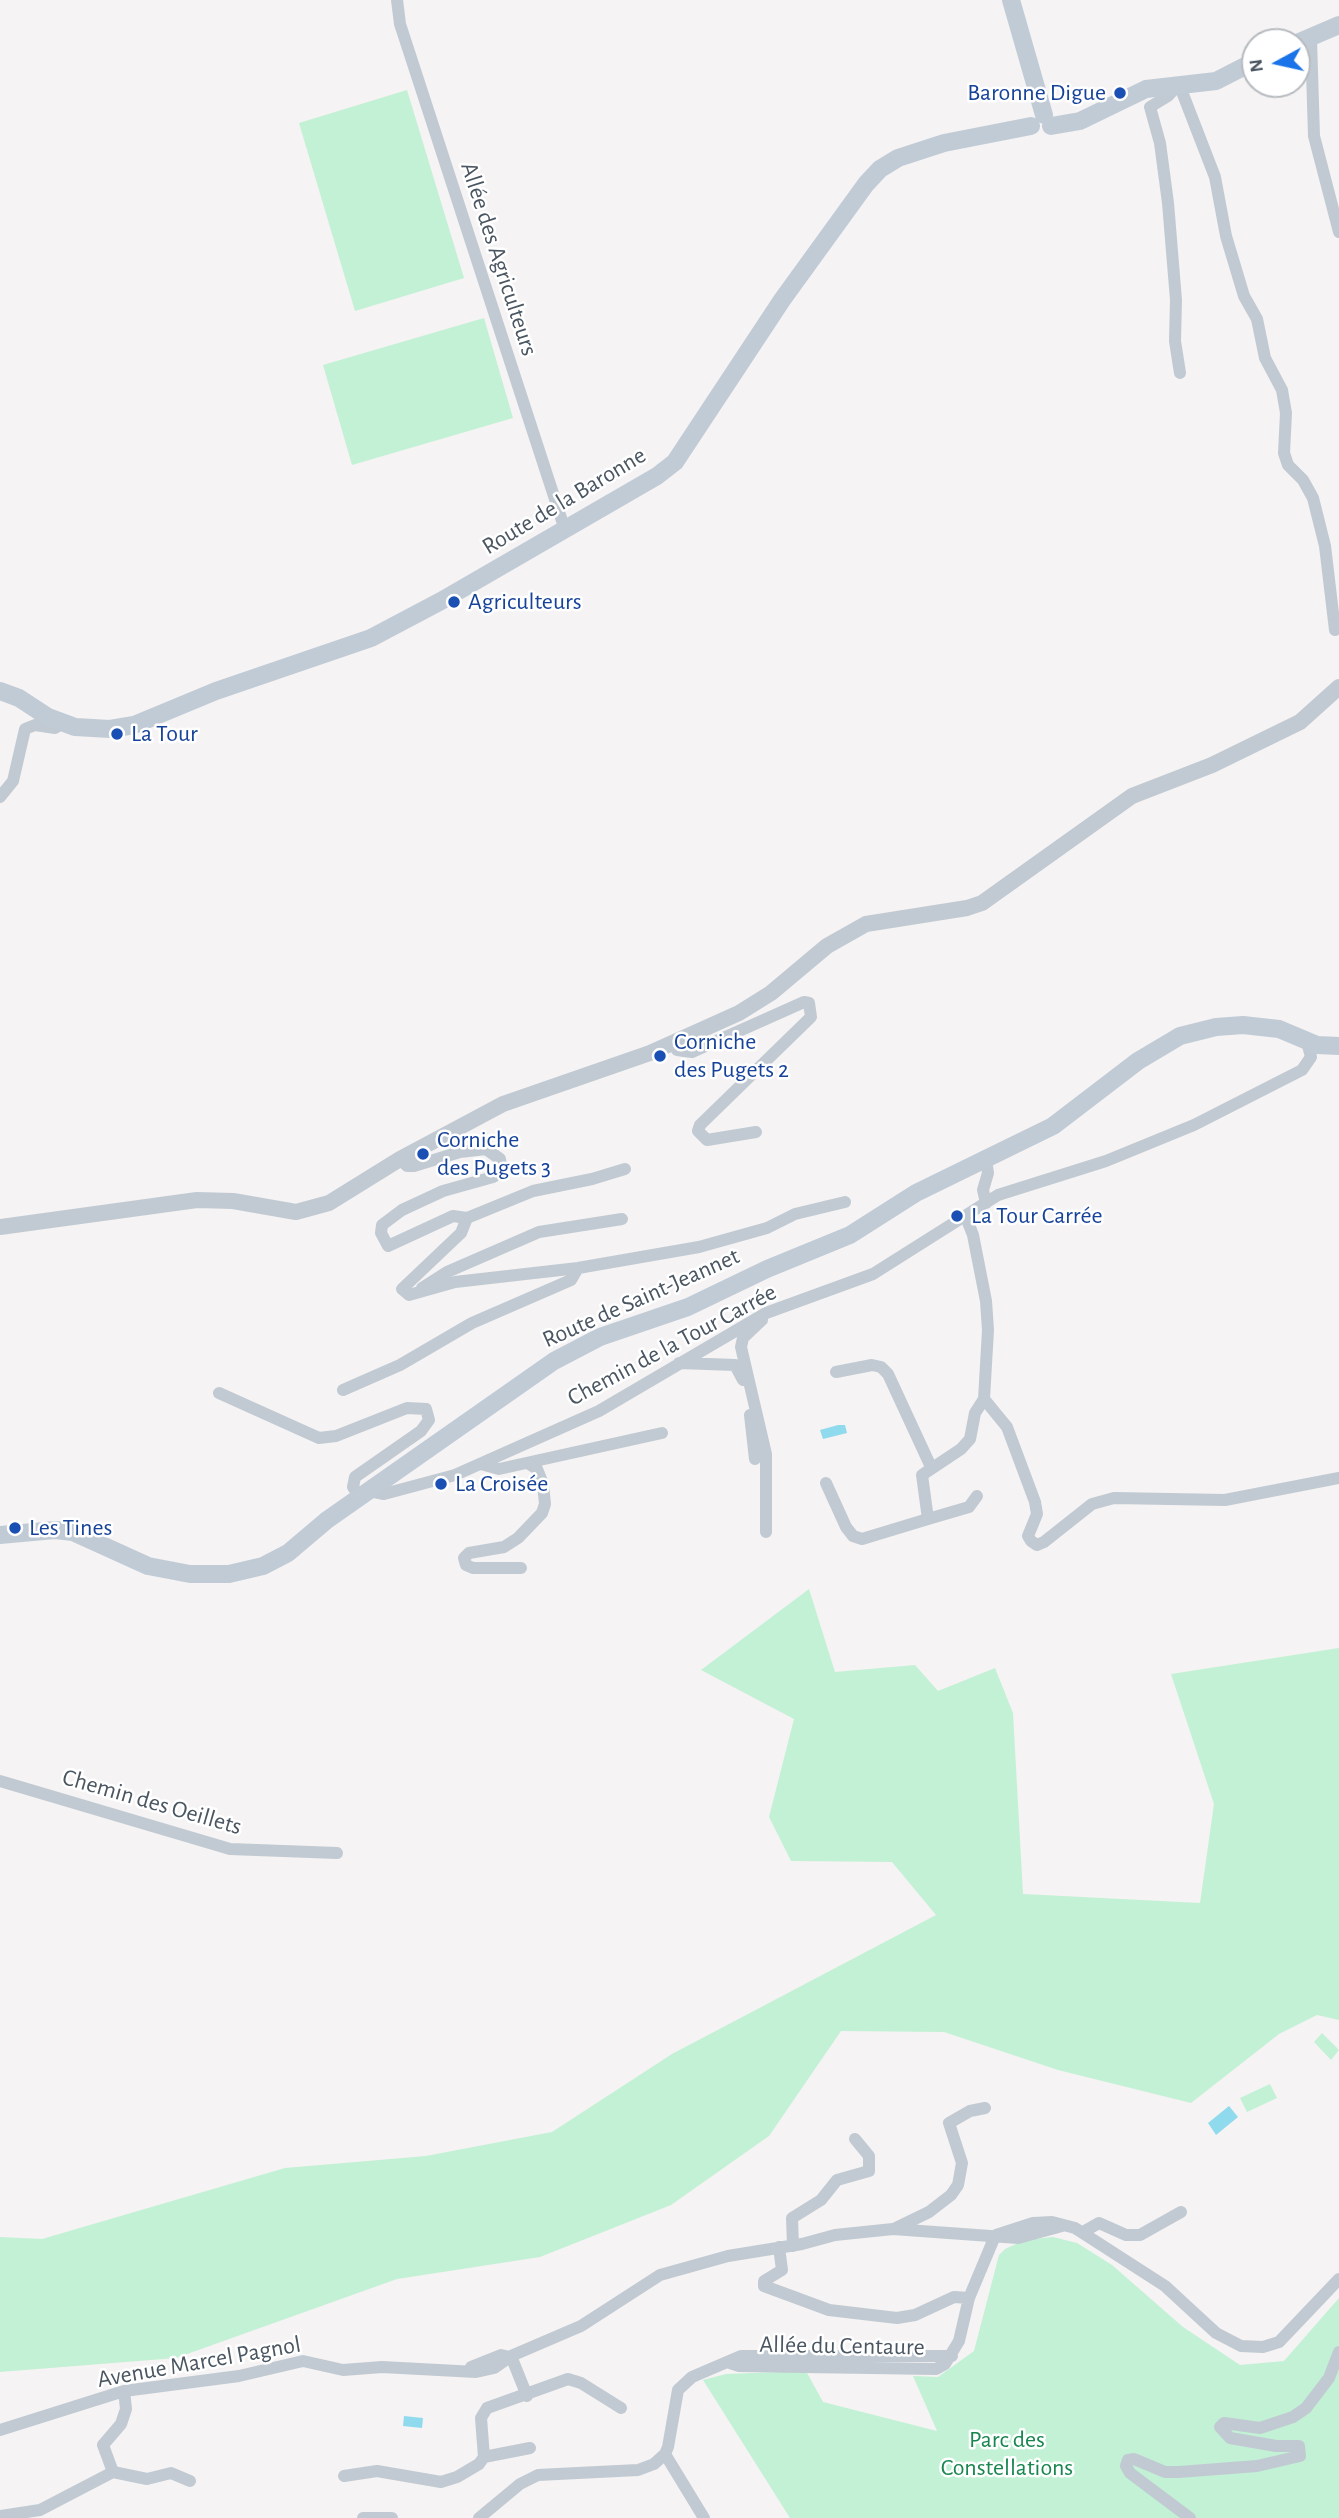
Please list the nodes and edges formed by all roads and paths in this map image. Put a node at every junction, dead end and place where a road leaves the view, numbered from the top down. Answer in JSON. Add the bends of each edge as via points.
{"nodes":[{"id":1,"x":397,"y":0,"type":"edge"},
{"id":2,"x":1011,"y":0,"type":"edge"},
{"id":3,"x":1339,"y":25,"type":"edge"},
{"id":4,"x":1311,"y":38,"type":"edge"},
{"id":5,"x":1241,"y":68,"type":"edge"},
{"id":6,"x":1179,"y":84,"type":"junction"},
{"id":7,"x":1310,"y":98,"type":"edge"},
{"id":8,"x":1040,"y":121,"type":"junction"},
{"id":9,"x":1339,"y":232,"type":"edge"},
{"id":10,"x":1180,"y":373,"type":"dead end"},
{"id":11,"x":565,"y":530,"type":"junction"},
{"id":12,"x":1335,"y":630,"type":"dead end"},
{"id":13,"x":1339,"y":687,"type":"edge"},
{"id":14,"x":0,"y":691,"type":"edge"},
{"id":15,"x":63,"y":723,"type":"junction"},
{"id":16,"x":0,"y":797,"type":"edge"},
{"id":17,"x":673,"y":1043,"type":"junction"},
{"id":18,"x":1339,"y":1046,"type":"edge"},
{"id":19,"x":1310,"y":1048,"type":"junction"},
{"id":20,"x":1339,"y":1052,"type":"edge"},
{"id":21,"x":756,"y":1132,"type":"dead end"},
{"id":22,"x":400,"y":1159,"type":"junction"},
{"id":23,"x":986,"y":1160,"type":"junction"},
{"id":24,"x":625,"y":1169,"type":"dead end"},
{"id":25,"x":845,"y":1202,"type":"dead end"},
{"id":26,"x":986,"y":1203,"type":"junction"},
{"id":27,"x":965,"y":1217,"type":"junction"},
{"id":28,"x":467,"y":1218,"type":"junction"},
{"id":29,"x":622,"y":1219,"type":"dead end"},
{"id":30,"x":0,"y":1227,"type":"edge"},
{"id":31,"x":578,"y":1268,"type":"junction"},
{"id":32,"x":416,"y":1293,"type":"junction"},
{"id":33,"x":766,"y":1313,"type":"junction"},
{"id":34,"x":679,"y":1363,"type":"junction"},
{"id":35,"x":836,"y":1372,"type":"dead end"},
{"id":36,"x":343,"y":1390,"type":"dead end"},
{"id":37,"x":219,"y":1393,"type":"dead end"},
{"id":38,"x":984,"y":1399,"type":"junction"},
{"id":39,"x":662,"y":1433,"type":"dead end"},
{"id":40,"x":755,"y":1459,"type":"dead end"},
{"id":41,"x":481,"y":1464,"type":"junction"},
{"id":42,"x":528,"y":1464,"type":"junction"},
{"id":43,"x":931,"y":1467,"type":"junction"},
{"id":44,"x":1339,"y":1478,"type":"edge"},
{"id":45,"x":827,"y":1483,"type":"dead end"},
{"id":46,"x":364,"y":1494,"type":"junction"},
{"id":47,"x":977,"y":1496,"type":"dead end"},
{"id":48,"x":928,"y":1519,"type":"junction"},
{"id":49,"x":766,"y":1532,"type":"dead end"},
{"id":50,"x":0,"y":1535,"type":"edge"},
{"id":51,"x":521,"y":1568,"type":"dead end"},
{"id":52,"x":0,"y":1781,"type":"edge"},
{"id":53,"x":337,"y":1853,"type":"dead end"},
{"id":54,"x":985,"y":2108,"type":"dead end"},
{"id":55,"x":855,"y":2139,"type":"dead end"},
{"id":56,"x":929,"y":2211,"type":"junction"},
{"id":57,"x":1181,"y":2212,"type":"dead end"},
{"id":58,"x":893,"y":2229,"type":"junction"},
{"id":59,"x":937,"y":2231,"type":"junction"},
{"id":60,"x":1083,"y":2232,"type":"junction"},
{"id":61,"x":995,"y":2236,"type":"junction"},
{"id":62,"x":793,"y":2246,"type":"junction"},
{"id":63,"x":779,"y":2248,"type":"junction"},
{"id":64,"x":1339,"y":2278,"type":"edge"},
{"id":65,"x":969,"y":2298,"type":"junction"},
{"id":66,"x":1339,"y":2352,"type":"edge"},
{"id":67,"x":510,"y":2356,"type":"junction"},
{"id":68,"x":124,"y":2391,"type":"junction"},
{"id":69,"x":527,"y":2396,"type":"junction"},
{"id":70,"x":621,"y":2408,"type":"dead end"},
{"id":71,"x":0,"y":2430,"type":"edge"},
{"id":72,"x":530,"y":2448,"type":"dead end"},
{"id":73,"x":665,"y":2454,"type":"junction"},
{"id":74,"x":484,"y":2457,"type":"junction"},
{"id":75,"x":113,"y":2472,"type":"junction"},
{"id":76,"x":344,"y":2476,"type":"dead end"},
{"id":77,"x":190,"y":2481,"type":"dead end"},
{"id":78,"x":0,"y":2516,"type":"edge"},
{"id":79,"x":363,"y":2518,"type":"edge"},
{"id":80,"x":392,"y":2518,"type":"edge"},
{"id":81,"x":479,"y":2518,"type":"edge"},
{"id":82,"x":704,"y":2518,"type":"edge"},
{"id":83,"x":1190,"y":2518,"type":"edge"}],
"edges":[{"from":1,"to":11,"type":"street","name":"Allée des Agriculteurs","via":[[400,24]]},
{"from":2,"to":8,"type":"main road"},
{"from":3,"to":4,"type":"main road"},
{"from":5,"to":6,"type":"main road","name":"Route de la Baronne","via":[[1216,81]]},
{"from":6,"to":8,"type":"main road","name":"Route de la Baronne","via":[[1146,89],[1090,117]]},
{"from":6,"to":10,"type":"street","via":[[1150,107],[1168,203]]},
{"from":6,"to":12,"type":"street","via":[[1215,177],[1244,296],[1257,319],[1265,358],[1282,390],[1288,466],[1313,498],[1325,546]]},
{"from":7,"to":9,"type":"street","via":[[1314,136]]},
{"from":8,"to":11,"type":"main road","name":"Route de la Baronne","via":[[944,143],[880,169],[782,300],[675,462]]},
{"from":11,"to":15,"type":"main road","name":"Route de la Baronne","via":[[400,624],[352,645],[134,725],[87,730]]},
{"from":13,"to":17,"type":"street","via":[[1293,726],[1132,796],[982,903],[866,924],[827,946],[751,1007]]},
{"from":14,"to":15,"type":"main road","name":"Route de la Baronne"},
{"from":15,"to":16,"type":"street","via":[[55,728],[35,725],[25,729],[13,781]]},
{"from":17,"to":21,"type":"street","via":[[677,1050],[692,1052],[809,1003],[811,1017],[698,1131],[707,1140]]},
{"from":17,"to":22,"type":"street","via":[[503,1104]]},
{"from":18,"to":19,"type":"main road","name":"Route de Saint-Jeannet"},
{"from":19,"to":20,"type":"main road"},
{"from":19,"to":23,"type":"main road","name":"Route de Saint-Jeannet","via":[[1267,1029],[1230,1025],[1180,1036],[1053,1126]]},
{"from":19,"to":26,"type":"street","name":"Chemin de la Tour Carrée","via":[[1302,1070],[1194,1125],[1106,1161],[1013,1189]]},
{"from":22,"to":28,"type":"street","via":[[414,1166],[486,1149],[500,1159],[501,1167],[494,1177],[463,1184],[402,1210],[382,1225],[387,1246],[453,1216]]},
{"from":22,"to":30,"type":"street","via":[[329,1203],[296,1212],[214,1199]]},
{"from":23,"to":26,"type":"street"},
{"from":23,"to":46,"type":"main road","name":"Route de Saint-Jeannet","via":[[916,1193],[836,1241],[688,1307],[576,1349]]},
{"from":24,"to":28,"type":"street","via":[[533,1191]]},
{"from":25,"to":31,"type":"street","via":[[795,1214],[734,1238]]},
{"from":26,"to":27,"type":"street","name":"Chemin de la Tour Carrée"},
{"from":27,"to":33,"type":"street","name":"Chemin de la Tour Carrée","via":[[873,1274]]},
{"from":27,"to":38,"type":"street","via":[[986,1301]]},
{"from":28,"to":32,"type":"street","via":[[461,1233],[402,1289]]},
{"from":29,"to":32,"type":"street","via":[[539,1232],[447,1272]]},
{"from":31,"to":32,"type":"street","via":[[455,1282]]},
{"from":31,"to":36,"type":"street","via":[[571,1280],[472,1323],[400,1365]]},
{"from":33,"to":34,"type":"street","name":"Chemin de la Tour Carrée"},
{"from":33,"to":49,"type":"street","via":[[743,1338],[741,1347],[766,1454]]},
{"from":34,"to":40,"type":"street","via":[[735,1365],[739,1369],[747,1391]]},
{"from":34,"to":41,"type":"street","name":"Chemin de la Tour Carrée","via":[[599,1411]]},
{"from":35,"to":43,"type":"street","via":[[872,1365],[888,1374]]},
{"from":37,"to":46,"type":"street","via":[[319,1438],[336,1436],[407,1408],[426,1409],[429,1420],[421,1431],[355,1477],[353,1487]]},
{"from":38,"to":43,"type":"street","via":[[975,1413],[970,1439]]},
{"from":38,"to":44,"type":"street","via":[[1007,1427],[1019,1456],[1037,1514],[1028,1535],[1037,1545],[1092,1504],[1114,1499],[1225,1500]]},
{"from":39,"to":42,"type":"street"},
{"from":41,"to":42,"type":"street","via":[[499,1469]]},
{"from":41,"to":46,"type":"street","name":"Chemin de la Tour Carrée","via":[[384,1494]]},
{"from":42,"to":51,"type":"street","via":[[537,1469],[543,1484],[542,1513],[511,1542],[464,1558],[473,1568]]},
{"from":43,"to":48,"type":"street","via":[[922,1475]]},
{"from":45,"to":48,"type":"street","via":[[853,1536],[862,1539]]},
{"from":46,"to":50,"type":"main road","name":"Route de Saint-Jeannet","via":[[288,1553],[263,1566],[229,1574],[162,1570],[65,1531]]},
{"from":47,"to":48,"type":"street","via":[[969,1507]]},
{"from":52,"to":53,"type":"street","name":"Chemin des Oeillets","via":[[230,1849]]},
{"from":54,"to":56,"type":"street","via":[[949,2123],[961,2154],[961,2173],[951,2195]]},
{"from":55,"to":62,"type":"street","via":[[869,2156],[869,2171],[837,2180],[821,2200],[792,2218]]},
{"from":56,"to":58,"type":"street"},
{"from":56,"to":59,"type":"street","via":[[930,2224]]},
{"from":57,"to":60,"type":"street","via":[[1140,2235],[1126,2235],[1099,2223]]},
{"from":58,"to":59,"type":"street","name":"Avenue Marcel Pagnol"},
{"from":58,"to":62,"type":"street","name":"Avenue Marcel Pagnol","via":[[835,2235]]},
{"from":59,"to":61,"type":"street","name":"Avenue Marcel Pagnol"},
{"from":60,"to":61,"type":"street","name":"Avenue Marcel Pagnol","via":[[1052,2222],[1033,2223]]},
{"from":60,"to":64,"type":"street","name":"Avenue Marcel Pagnol","via":[[1165,2286],[1216,2333],[1241,2346],[1279,2342]]},
{"from":61,"to":65,"type":"street","name":"Allée du Centaure"},
{"from":62,"to":63,"type":"street","name":"Avenue Marcel Pagnol"},
{"from":63,"to":65,"type":"street","via":[[782,2270],[764,2281],[764,2286],[829,2310],[897,2318],[954,2297]]},
{"from":63,"to":67,"type":"street","name":"Avenue Marcel Pagnol","via":[[660,2275],[581,2326]]},
{"from":65,"to":73,"type":"street","name":"Allée du Centaure","via":[[952,2356],[741,2356],[692,2377],[678,2390]]},
{"from":66,"to":83,"type":"street","via":[[1329,2378],[1293,2417],[1260,2428],[1224,2423],[1220,2427],[1230,2438],[1299,2446],[1300,2456],[1257,2466],[1179,2472],[1128,2460],[1130,2473]]},
{"from":67,"to":68,"type":"street","name":"Avenue Marcel Pagnol","via":[[494,2368],[476,2372],[343,2370],[303,2361],[239,2376]]},
{"from":67,"to":69,"type":"street"},
{"from":68,"to":71,"type":"street","name":"Avenue Marcel Pagnol"},
{"from":68,"to":75,"type":"street","via":[[126,2409],[121,2424],[103,2445]]},
{"from":69,"to":70,"type":"street","via":[[568,2379]]},
{"from":69,"to":74,"type":"street","via":[[483,2412]]},
{"from":72,"to":74,"type":"street"},
{"from":73,"to":81,"type":"street","via":[[638,2470],[548,2473],[528,2478]]},
{"from":73,"to":82,"type":"street"},
{"from":74,"to":76,"type":"street","via":[[472,2469],[441,2482],[377,2471]]},
{"from":75,"to":77,"type":"street","via":[[147,2479],[171,2473]]},
{"from":75,"to":78,"type":"street","via":[[40,2510]]},
{"from":79,"to":80,"type":"street"}]}
